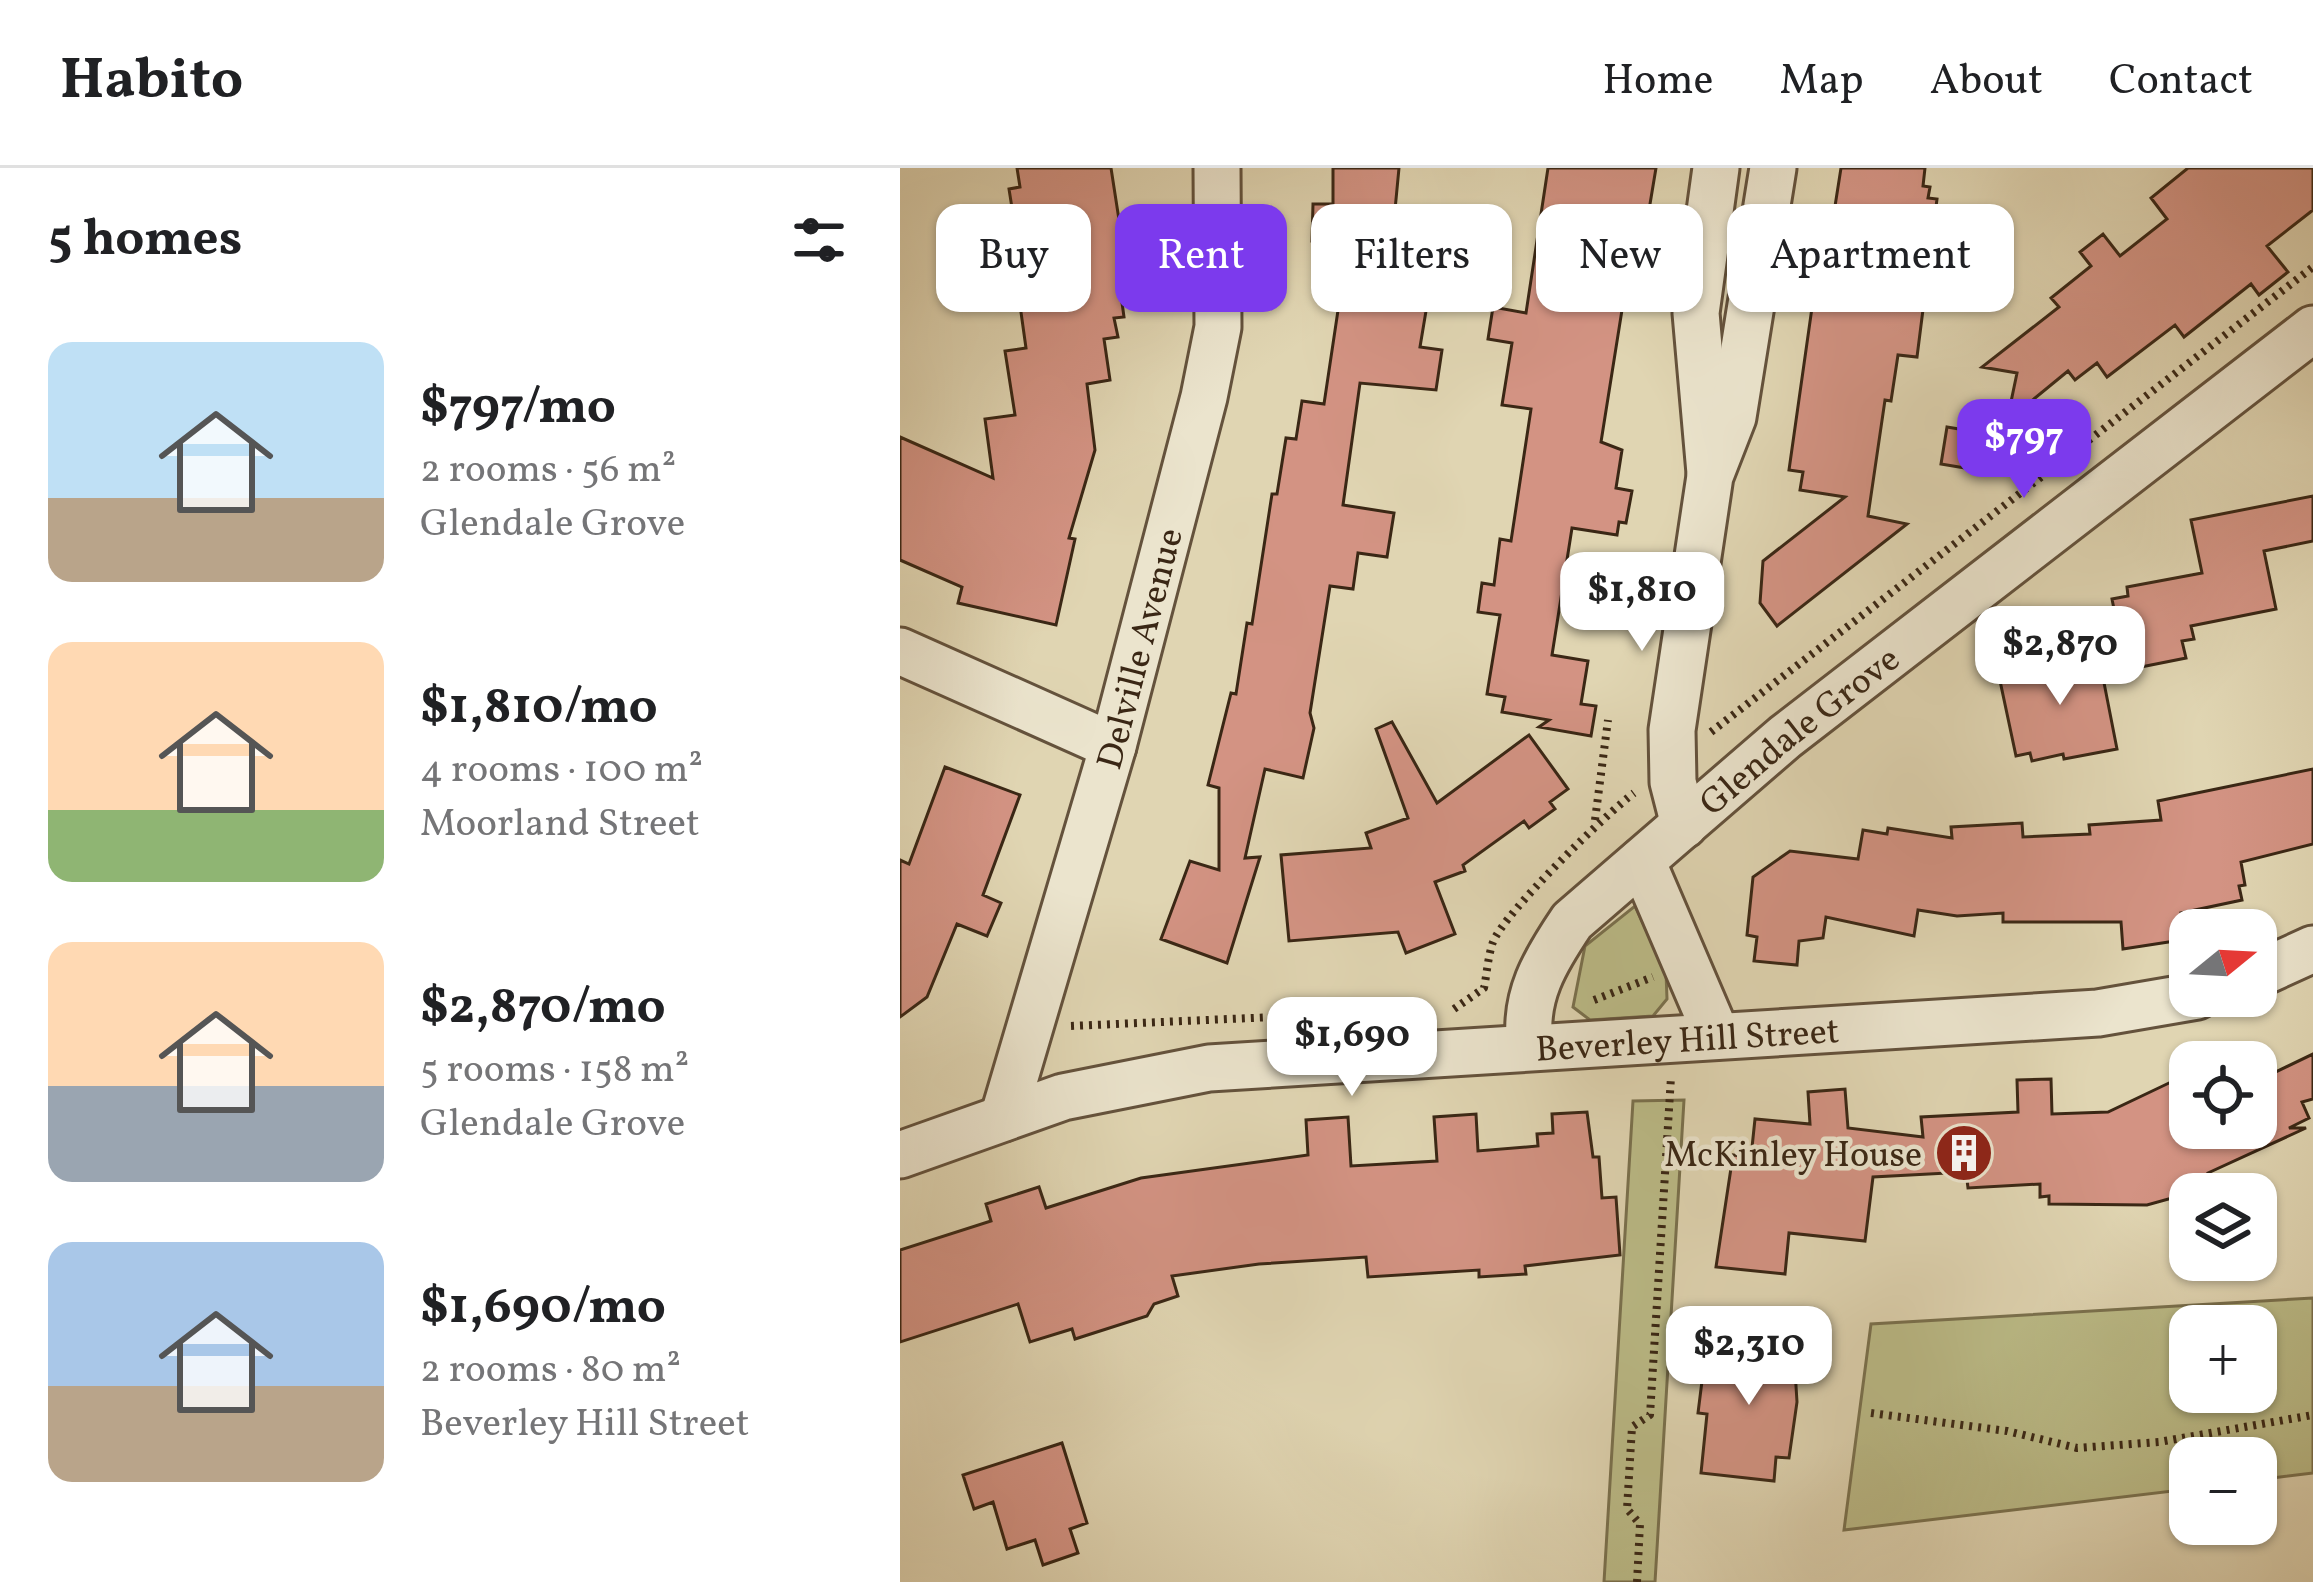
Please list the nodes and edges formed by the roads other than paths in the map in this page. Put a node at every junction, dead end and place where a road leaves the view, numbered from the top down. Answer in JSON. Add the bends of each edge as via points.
{"nodes":[{"id":1,"x":1217,"y":168,"type":"edge"},
{"id":2,"x":1716,"y":168,"type":"edge"},
{"id":3,"x":1774,"y":168,"type":"edge"},
{"id":4,"x":2313,"y":328,"type":"edge"},
{"id":5,"x":1710,"y":476,"type":"junction"},
{"id":6,"x":900,"y":651,"type":"edge"},
{"id":7,"x":1113,"y":746,"type":"junction"},
{"id":8,"x":1684,"y":825,"type":"junction"},
{"id":9,"x":1642,"y":861,"type":"junction"},
{"id":10,"x":2313,"y":949,"type":"edge"},
{"id":11,"x":2277,"y":965,"type":"edge"},
{"id":12,"x":2169,"y":1001,"type":"edge"},
{"id":13,"x":1717,"y":1036,"type":"junction"},
{"id":14,"x":1530,"y":1046,"type":"junction"},
{"id":15,"x":1003,"y":1118,"type":"junction"},
{"id":16,"x":900,"y":1155,"type":"edge"}],
"edges":[{"from":1,"to":7,"type":"street","name":"Delville Avenue","via":[[1218,327]]},
{"from":2,"to":5,"type":"street","via":[[1696,313]]},
{"from":3,"to":5,"type":"street","via":[[1733,417]]},
{"from":4,"to":8,"type":"street","name":"Glendale Grove","via":[[1785,737]]},
{"from":5,"to":8,"type":"street","via":[[1672,730]]},
{"from":6,"to":7,"type":"street"},
{"from":7,"to":15,"type":"street","name":"Delville Avenue"},
{"from":8,"to":9,"type":"street","name":"Glendale Grove"},
{"from":9,"to":13,"type":"street"},
{"from":9,"to":14,"type":"street","name":"Glendale Grove","via":[[1572,921],[1550,953],[1530,1001]]},
{"from":10,"to":11,"type":"street"},
{"from":12,"to":13,"type":"street","name":"Beverley Hill Street","via":[[2098,1013]]},
{"from":13,"to":14,"type":"street","name":"Beverley Hill Street"},
{"from":14,"to":15,"type":"street","name":"Beverley Hill Street","via":[[1210,1068],[1108,1085]]},
{"from":15,"to":16,"type":"street","name":"Beverley Hill Street"}]}
